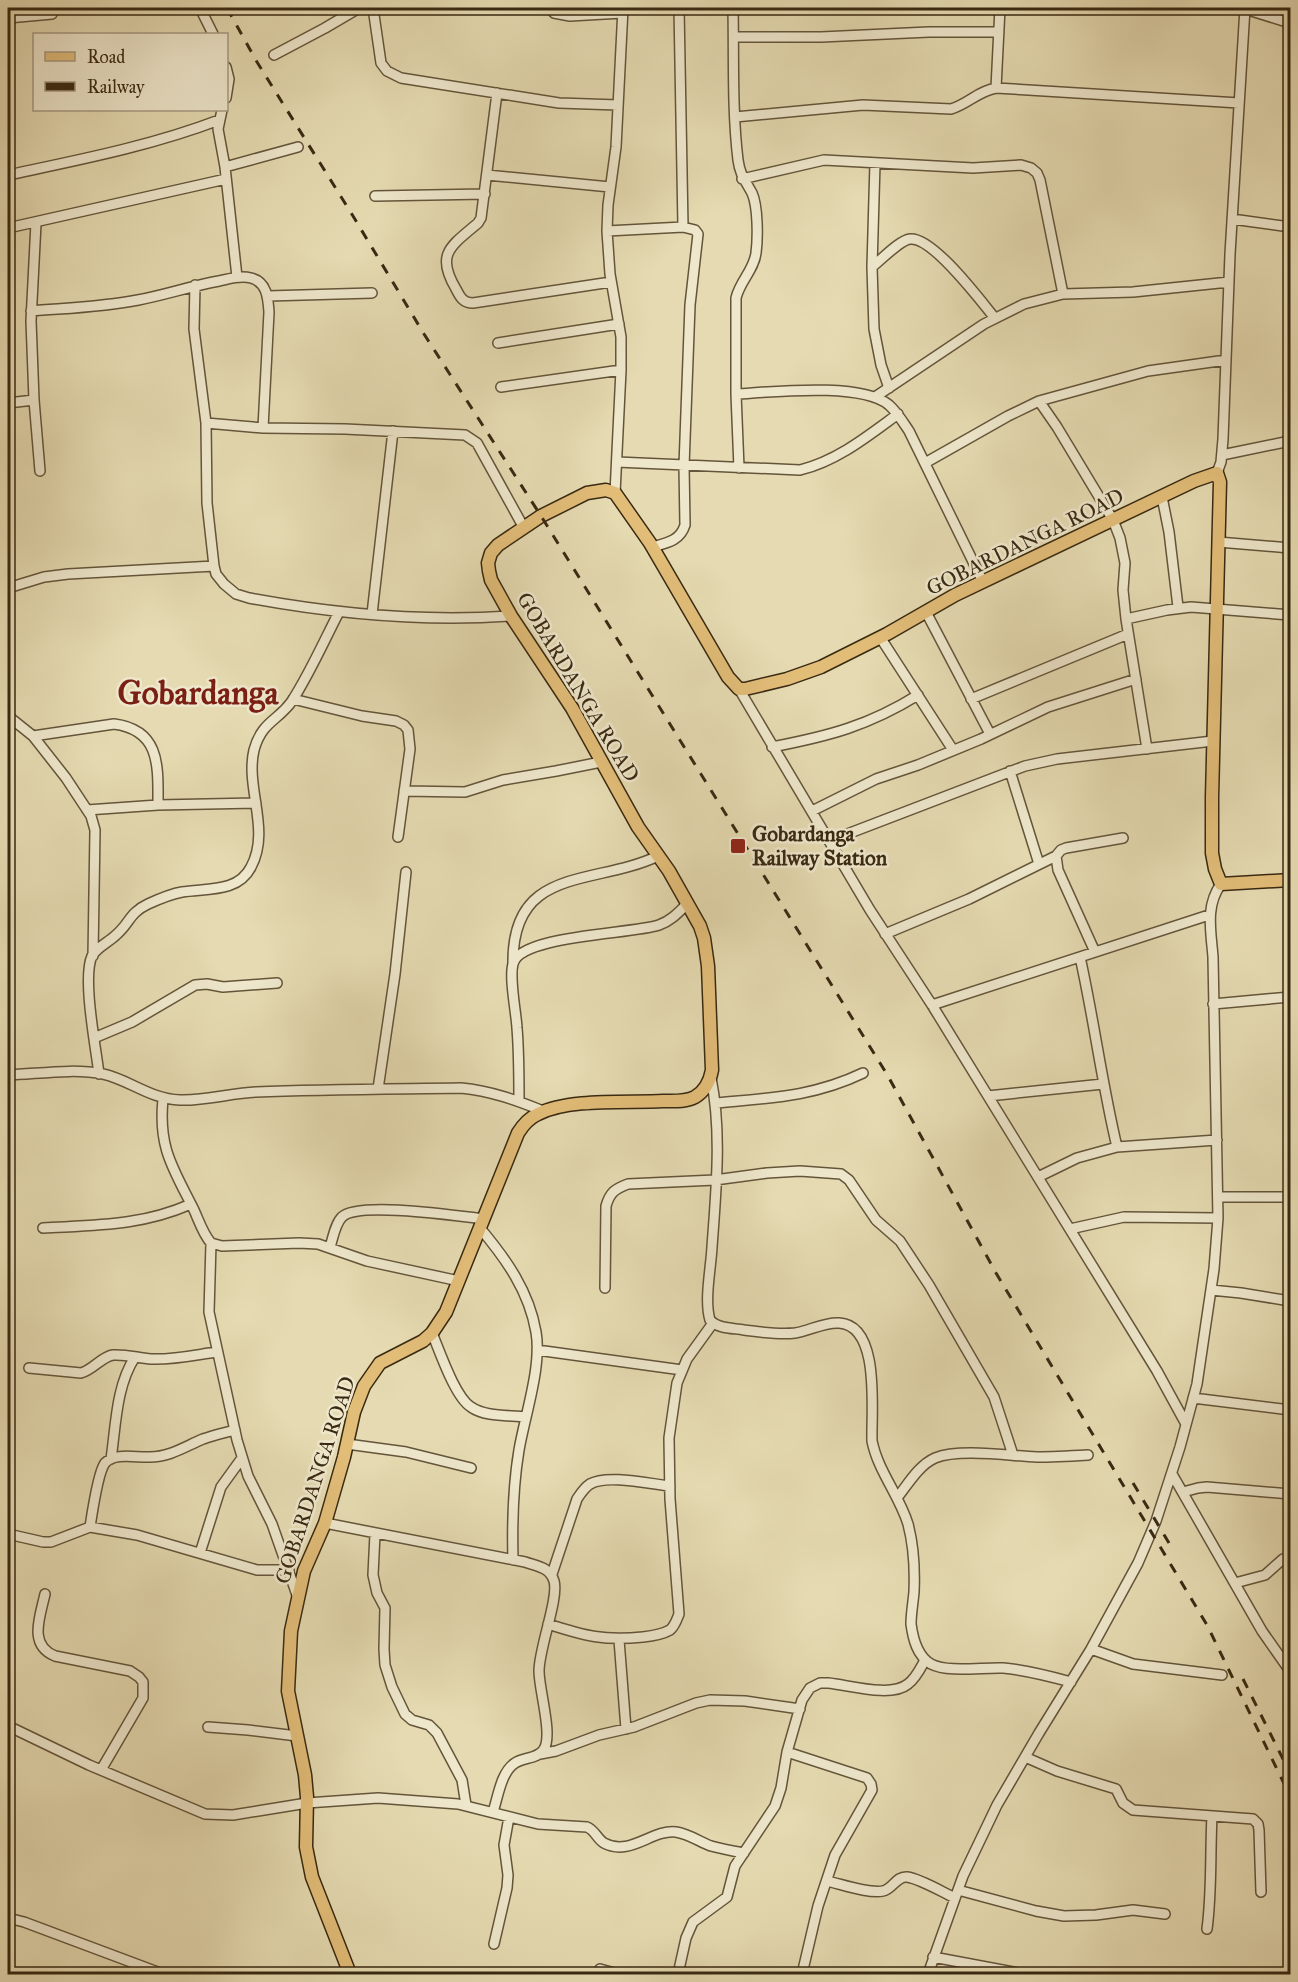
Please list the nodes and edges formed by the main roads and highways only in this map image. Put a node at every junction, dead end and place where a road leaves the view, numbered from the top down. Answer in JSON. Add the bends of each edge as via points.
{"nodes":[{"id":1,"x":1290,"y":880,"type":"edge"},
{"id":2,"x":350,"y":1974,"type":"edge"}],
"edges":[{"from":1,"to":2,"type":"main road","name":"GOBARDANGA ROAD","via":[[1221,884],[1212,854],[1220,482],[1217,473],[983,582],[804,674],[739,689],[615,493],[606,490],[580,496],[548,512],[491,553],[491,580],[511,616],[572,708],[638,827],[700,926],[706,948],[711,1078],[701,1092],[685,1100],[604,1103],[543,1111],[531,1118],[518,1133],[446,1312],[423,1341],[380,1363],[364,1386],[325,1524],[297,1595],[287,1673],[305,1775],[306,1847],[312,1877]]}]}
